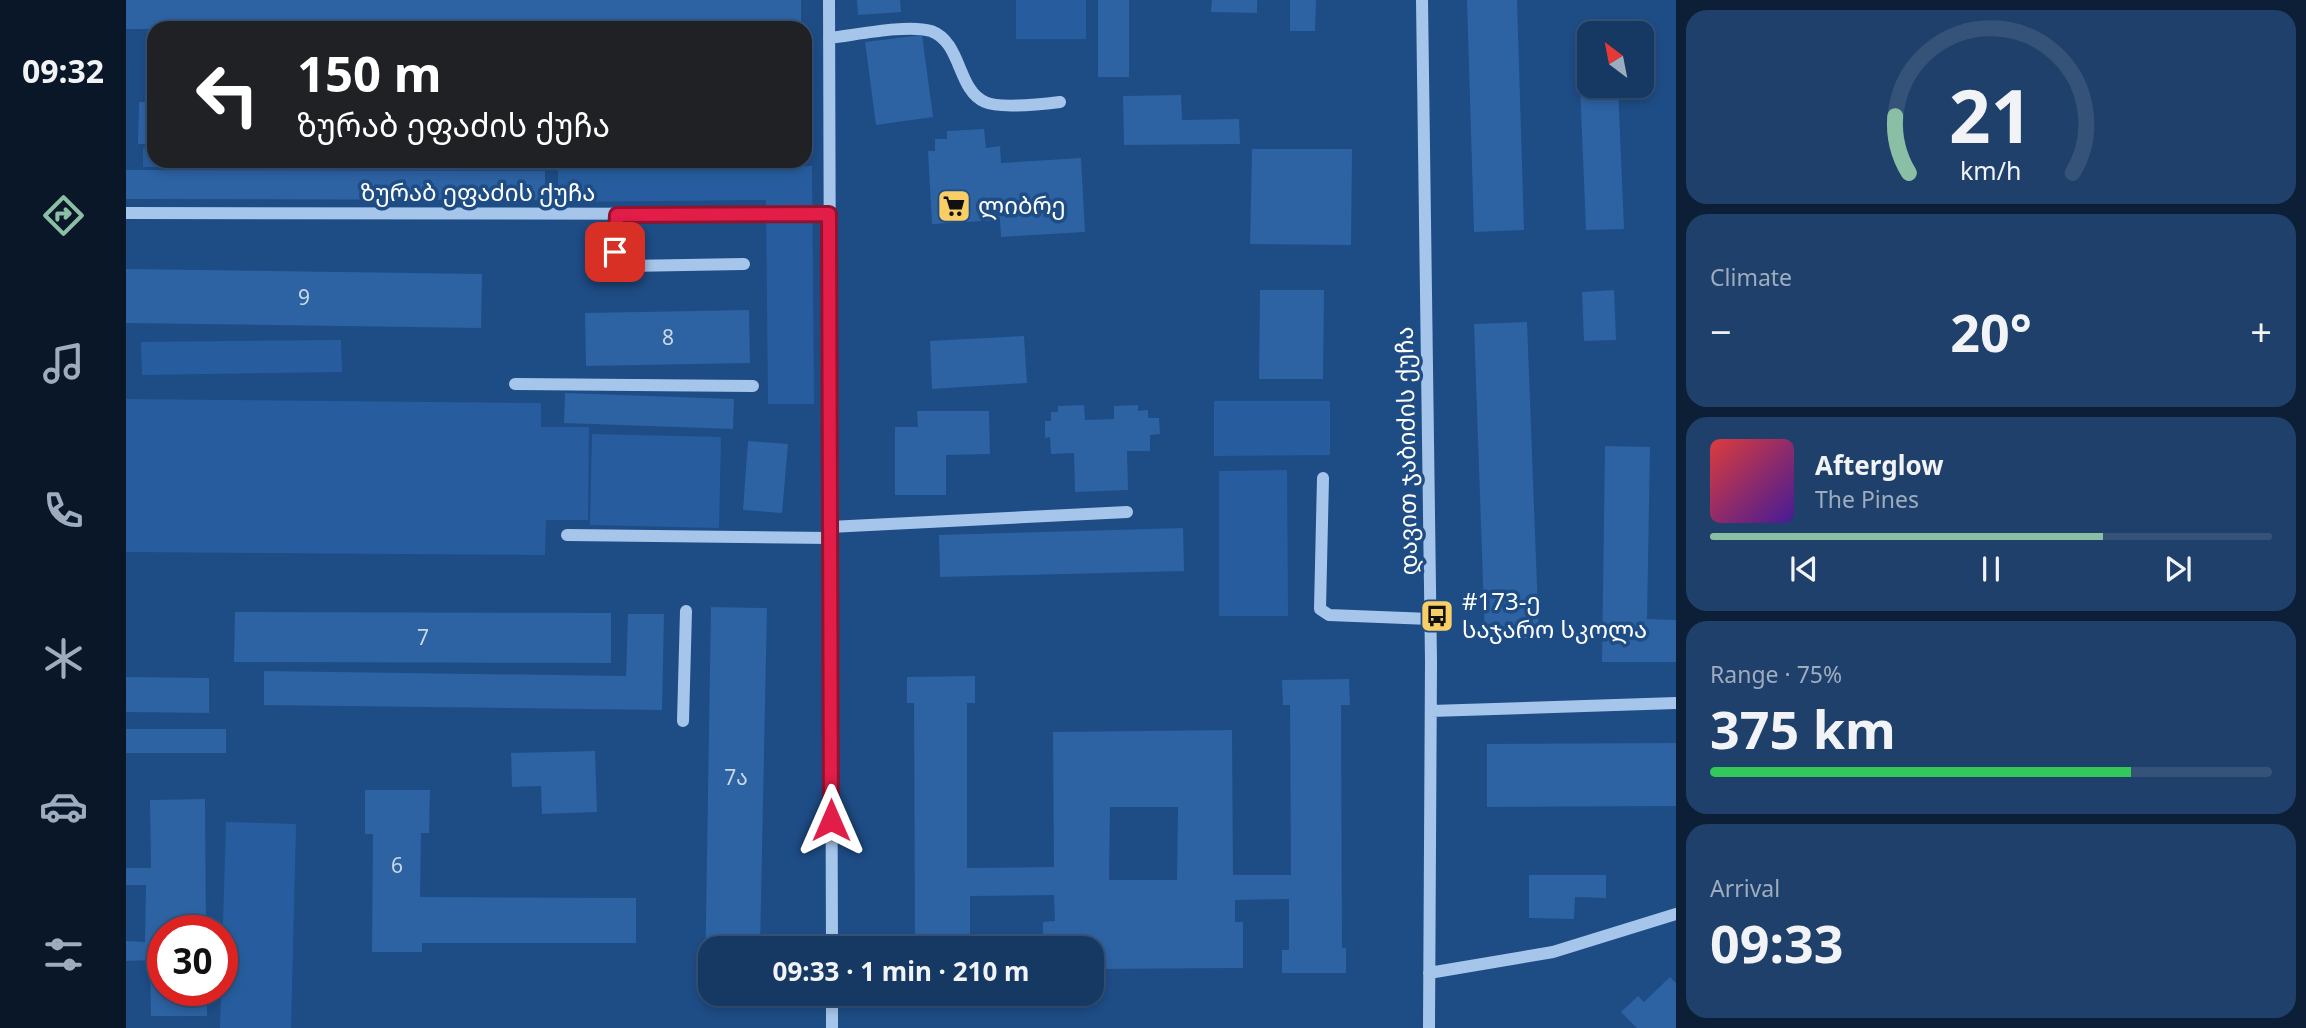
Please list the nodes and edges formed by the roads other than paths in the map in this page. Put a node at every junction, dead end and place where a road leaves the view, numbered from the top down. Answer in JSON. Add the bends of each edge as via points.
{"nodes":[{"id":1,"x":829,"y":0,"type":"edge"},
{"id":2,"x":1422,"y":0,"type":"edge"},
{"id":3,"x":829,"y":38,"type":"junction"},
{"id":4,"x":1060,"y":102,"type":"dead end"},
{"id":5,"x":126,"y":213,"type":"edge"},
{"id":6,"x":829,"y":214,"type":"junction"},
{"id":7,"x":617,"y":215,"type":"junction"},
{"id":8,"x":744,"y":264,"type":"dead end"},
{"id":9,"x":515,"y":384,"type":"dead end"},
{"id":10,"x":753,"y":386,"type":"dead end"},
{"id":11,"x":1323,"y":478,"type":"dead end"},
{"id":12,"x":1127,"y":512,"type":"dead end"},
{"id":13,"x":830,"y":532,"type":"junction"},
{"id":14,"x":567,"y":535,"type":"dead end"},
{"id":15,"x":686,"y":611,"type":"dead end"},
{"id":16,"x":1430,"y":619,"type":"junction"},
{"id":17,"x":1676,"y":703,"type":"edge"},
{"id":18,"x":1431,"y":710,"type":"junction"},
{"id":19,"x":683,"y":721,"type":"dead end"},
{"id":20,"x":1676,"y":915,"type":"edge"},
{"id":21,"x":832,"y":936,"type":"edge"},
{"id":22,"x":1429,"y":973,"type":"junction"},
{"id":23,"x":832,"y":1006,"type":"edge"},
{"id":24,"x":832,"y":1028,"type":"edge"},
{"id":25,"x":1429,"y":1028,"type":"edge"}],
"edges":[{"from":1,"to":3,"type":"street"},
{"from":2,"to":16,"type":"street","name":"დავით ჯაბიძის ქუჩა"},
{"from":3,"to":4,"type":"street","via":[[917,28],[934,32],[949,46],[974,93],[985,103]]},
{"from":3,"to":6,"type":"street"},
{"from":5,"to":7,"type":"street","name":"ზურაბ ეფაძის ქუჩა"},
{"from":6,"to":7,"type":"street","name":"ზურაბ ეფაძის ქუჩა"},
{"from":6,"to":13,"type":"street"},
{"from":7,"to":8,"type":"street","via":[[615,259],[619,264]]},
{"from":9,"to":10,"type":"street"},
{"from":11,"to":16,"type":"street","via":[[1320,609],[1329,615]]},
{"from":12,"to":13,"type":"street"},
{"from":13,"to":14,"type":"street"},
{"from":13,"to":21,"type":"street"},
{"from":15,"to":19,"type":"street"},
{"from":16,"to":18,"type":"street","name":"დავით ჯაბიძის ქუჩა"},
{"from":17,"to":18,"type":"street"},
{"from":18,"to":22,"type":"street","name":"დავით ჯაბიძის ქუჩა"},
{"from":20,"to":22,"type":"street","via":[[1553,952]]},
{"from":22,"to":25,"type":"street","name":"დავით ჯაბიძის ქუჩა"},
{"from":23,"to":24,"type":"street"}]}
